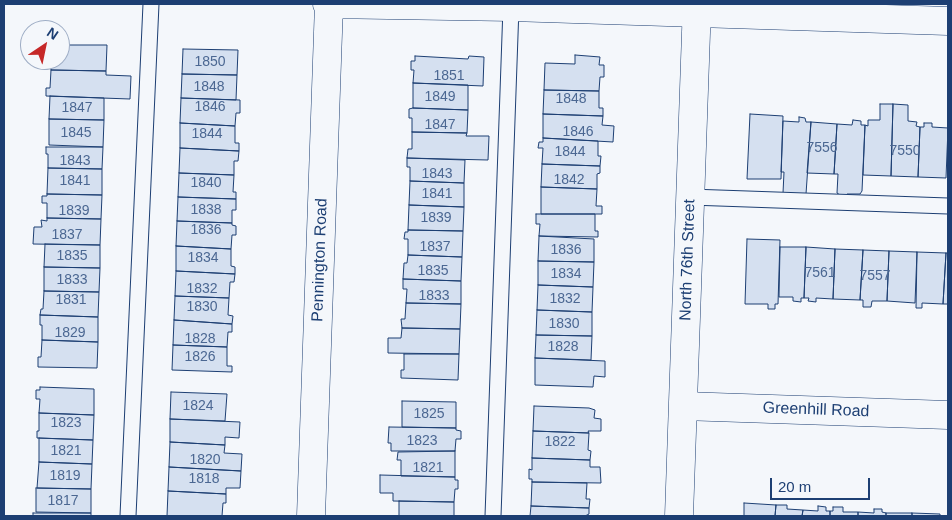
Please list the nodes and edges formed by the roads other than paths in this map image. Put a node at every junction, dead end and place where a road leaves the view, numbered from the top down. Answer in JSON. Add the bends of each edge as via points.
{"nodes":[{"id":1,"x":151,"y":4,"type":"edge"},
{"id":2,"x":328,"y":4,"type":"edge"},
{"id":3,"x":511,"y":7,"type":"junction"},
{"id":4,"x":697,"y":8,"type":"edge"},
{"id":5,"x":948,"y":21,"type":"edge"},
{"id":6,"x":690,"y":197,"type":"junction"},
{"id":7,"x":948,"y":206,"type":"edge"},
{"id":8,"x":683,"y":406,"type":"junction"},
{"id":9,"x":948,"y":415,"type":"edge"},
{"id":10,"x":128,"y":516,"type":"edge"},
{"id":11,"x":311,"y":516,"type":"edge"},
{"id":12,"x":493,"y":516,"type":"edge"},
{"id":13,"x":679,"y":516,"type":"edge"}],
"edges":[{"from":1,"to":10,"type":"lane"},
{"from":2,"to":3,"type":"street"},
{"from":2,"to":11,"type":"street","name":"Pennington Road"},
{"from":3,"to":4,"type":"street"},
{"from":3,"to":12,"type":"lane"},
{"from":4,"to":5,"type":"street"},
{"from":4,"to":6,"type":"street","name":"North 76th Street"},
{"from":6,"to":7,"type":"lane"},
{"from":6,"to":8,"type":"street","name":"North 76th Street"},
{"from":8,"to":9,"type":"street","name":"Greenhill Road"},
{"from":8,"to":13,"type":"street","name":"North 76th Street"}]}
